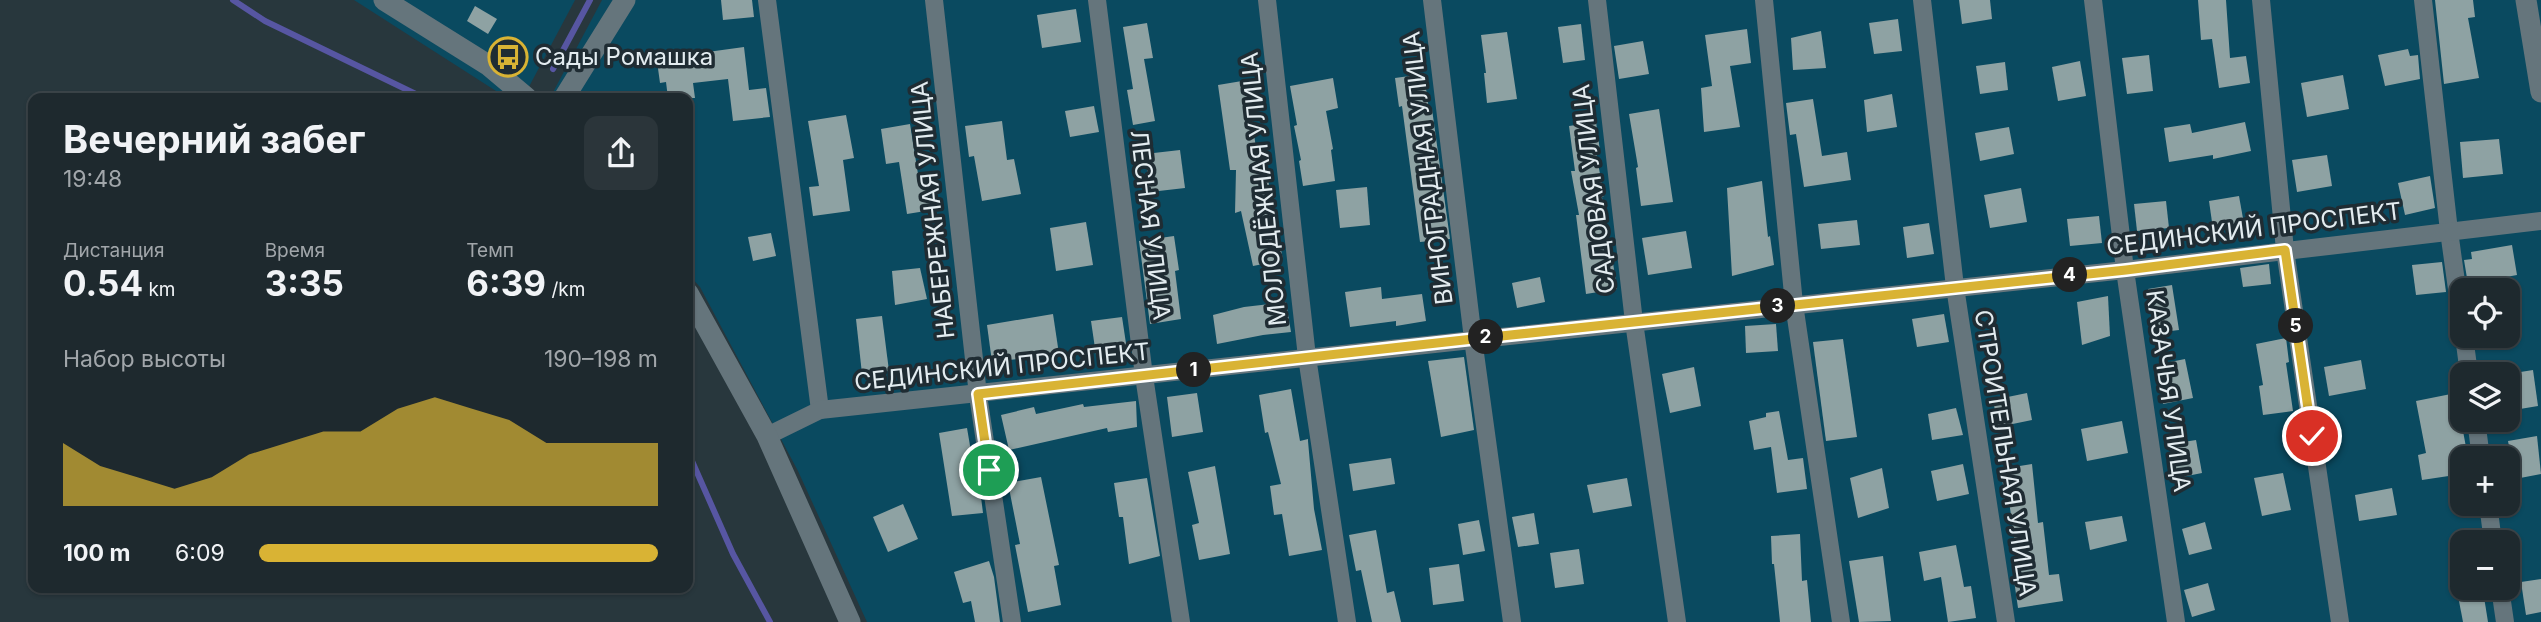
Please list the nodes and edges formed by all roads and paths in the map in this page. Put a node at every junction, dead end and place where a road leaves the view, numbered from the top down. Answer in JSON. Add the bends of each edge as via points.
{"nodes":[{"id":1,"x":384,"y":0,"type":"edge"},
{"id":2,"x":625,"y":0,"type":"edge"},
{"id":3,"x":767,"y":0,"type":"edge"},
{"id":4,"x":934,"y":0,"type":"edge"},
{"id":5,"x":1097,"y":0,"type":"edge"},
{"id":6,"x":1267,"y":0,"type":"edge"},
{"id":7,"x":1432,"y":0,"type":"edge"},
{"id":8,"x":1597,"y":0,"type":"edge"},
{"id":9,"x":1764,"y":0,"type":"edge"},
{"id":10,"x":1922,"y":0,"type":"edge"},
{"id":11,"x":2093,"y":0,"type":"edge"},
{"id":12,"x":2261,"y":0,"type":"edge"},
{"id":13,"x":2423,"y":0,"type":"edge"},
{"id":14,"x":2526,"y":0,"type":"edge"},
{"id":15,"x":2541,"y":92,"type":"edge"},
{"id":16,"x":521,"y":93,"type":"edge"},
{"id":17,"x":567,"y":93,"type":"edge"},
{"id":18,"x":2541,"y":220,"type":"edge"},
{"id":19,"x":2449,"y":231,"type":"junction"},
{"id":20,"x":2285,"y":250,"type":"junction"},
{"id":21,"x":2126,"y":270,"type":"junction"},
{"id":22,"x":2456,"y":278,"type":"edge"},
{"id":23,"x":1955,"y":287,"type":"junction"},
{"id":24,"x":693,"y":302,"type":"edge"},
{"id":25,"x":1794,"y":304,"type":"junction"},
{"id":26,"x":1634,"y":322,"type":"junction"},
{"id":27,"x":1473,"y":339,"type":"junction"},
{"id":28,"x":1307,"y":357,"type":"junction"},
{"id":29,"x":1144,"y":376,"type":"junction"},
{"id":30,"x":978,"y":394,"type":"junction"},
{"id":31,"x":820,"y":411,"type":"junction"},
{"id":32,"x":767,"y":436,"type":"junction"},
{"id":33,"x":2502,"y":600,"type":"edge"},
{"id":34,"x":850,"y":622,"type":"edge"},
{"id":35,"x":1012,"y":622,"type":"edge"},
{"id":36,"x":1181,"y":622,"type":"edge"},
{"id":37,"x":1346,"y":622,"type":"edge"},
{"id":38,"x":1512,"y":622,"type":"edge"},
{"id":39,"x":1677,"y":622,"type":"edge"},
{"id":40,"x":1841,"y":622,"type":"edge"},
{"id":41,"x":2006,"y":622,"type":"edge"},
{"id":42,"x":2176,"y":622,"type":"edge"},
{"id":43,"x":2340,"y":622,"type":"edge"},
{"id":44,"x":2505,"y":622,"type":"edge"}],
"edges":[{"from":1,"to":16,"type":"street","via":[[488,65]]},
{"from":2,"to":17,"type":"street"},
{"from":3,"to":31,"type":"street"},
{"from":4,"to":30,"type":"street","name":"НАБЕРЕЖНАЯ УЛИЦА"},
{"from":5,"to":29,"type":"street","name":"ЛЕСНАЯ УЛИЦА"},
{"from":6,"to":28,"type":"street","name":"МОЛОДЁЖНАЯ УЛИЦА"},
{"from":7,"to":27,"type":"street","name":"ВИНОГРАДНАЯ УЛИЦА"},
{"from":8,"to":26,"type":"street","name":"САДОВАЯ УЛИЦА"},
{"from":9,"to":25,"type":"street"},
{"from":10,"to":23,"type":"street","name":"СТРОИТЕЛЬНАЯ УЛИЦА"},
{"from":11,"to":21,"type":"street","name":"КАЗАЧЬЯ УЛИЦА"},
{"from":12,"to":20,"type":"street"},
{"from":13,"to":19,"type":"street"},
{"from":14,"to":15,"type":"street"},
{"from":18,"to":19,"type":"street","name":"СЕДИНСКИЙ ПРОСПЕКТ"},
{"from":19,"to":20,"type":"street","name":"СЕДИНСКИЙ ПРОСПЕКТ"},
{"from":19,"to":22,"type":"street"},
{"from":20,"to":21,"type":"street","name":"СЕДИНСКИЙ ПРОСПЕКТ"},
{"from":20,"to":43,"type":"street"},
{"from":21,"to":23,"type":"street","name":"СЕДИНСКИЙ ПРОСПЕКТ"},
{"from":21,"to":42,"type":"street","name":"КАЗАЧЬЯ УЛИЦА"},
{"from":23,"to":25,"type":"street","name":"СЕДИНСКИЙ ПРОСПЕКТ"},
{"from":23,"to":41,"type":"street","name":"СТРОИТЕЛЬНАЯ УЛИЦА"},
{"from":24,"to":32,"type":"street"},
{"from":25,"to":26,"type":"street","name":"СЕДИНСКИЙ ПРОСПЕКТ"},
{"from":25,"to":40,"type":"street"},
{"from":26,"to":27,"type":"street","name":"СЕДИНСКИЙ ПРОСПЕКТ"},
{"from":26,"to":39,"type":"street","name":"САДОВАЯ УЛИЦА"},
{"from":27,"to":28,"type":"street","name":"СЕДИНСКИЙ ПРОСПЕКТ"},
{"from":27,"to":38,"type":"street","name":"ВИНОГРАДНАЯ УЛИЦА"},
{"from":28,"to":29,"type":"street","name":"СЕДИНСКИЙ ПРОСПЕКТ"},
{"from":28,"to":37,"type":"street","name":"МОЛОДЁЖНАЯ УЛИЦА"},
{"from":29,"to":30,"type":"street","name":"СЕДИНСКИЙ ПРОСПЕКТ"},
{"from":29,"to":36,"type":"street","name":"ЛЕСНАЯ УЛИЦА"},
{"from":30,"to":31,"type":"street","name":"СЕДИНСКИЙ ПРОСПЕКТ"},
{"from":30,"to":35,"type":"street","name":"НАБЕРЕЖНАЯ УЛИЦА"},
{"from":31,"to":32,"type":"street","name":"СЕДИНСКИЙ ПРОСПЕКТ"},
{"from":32,"to":34,"type":"street"},
{"from":33,"to":44,"type":"street"}]}
